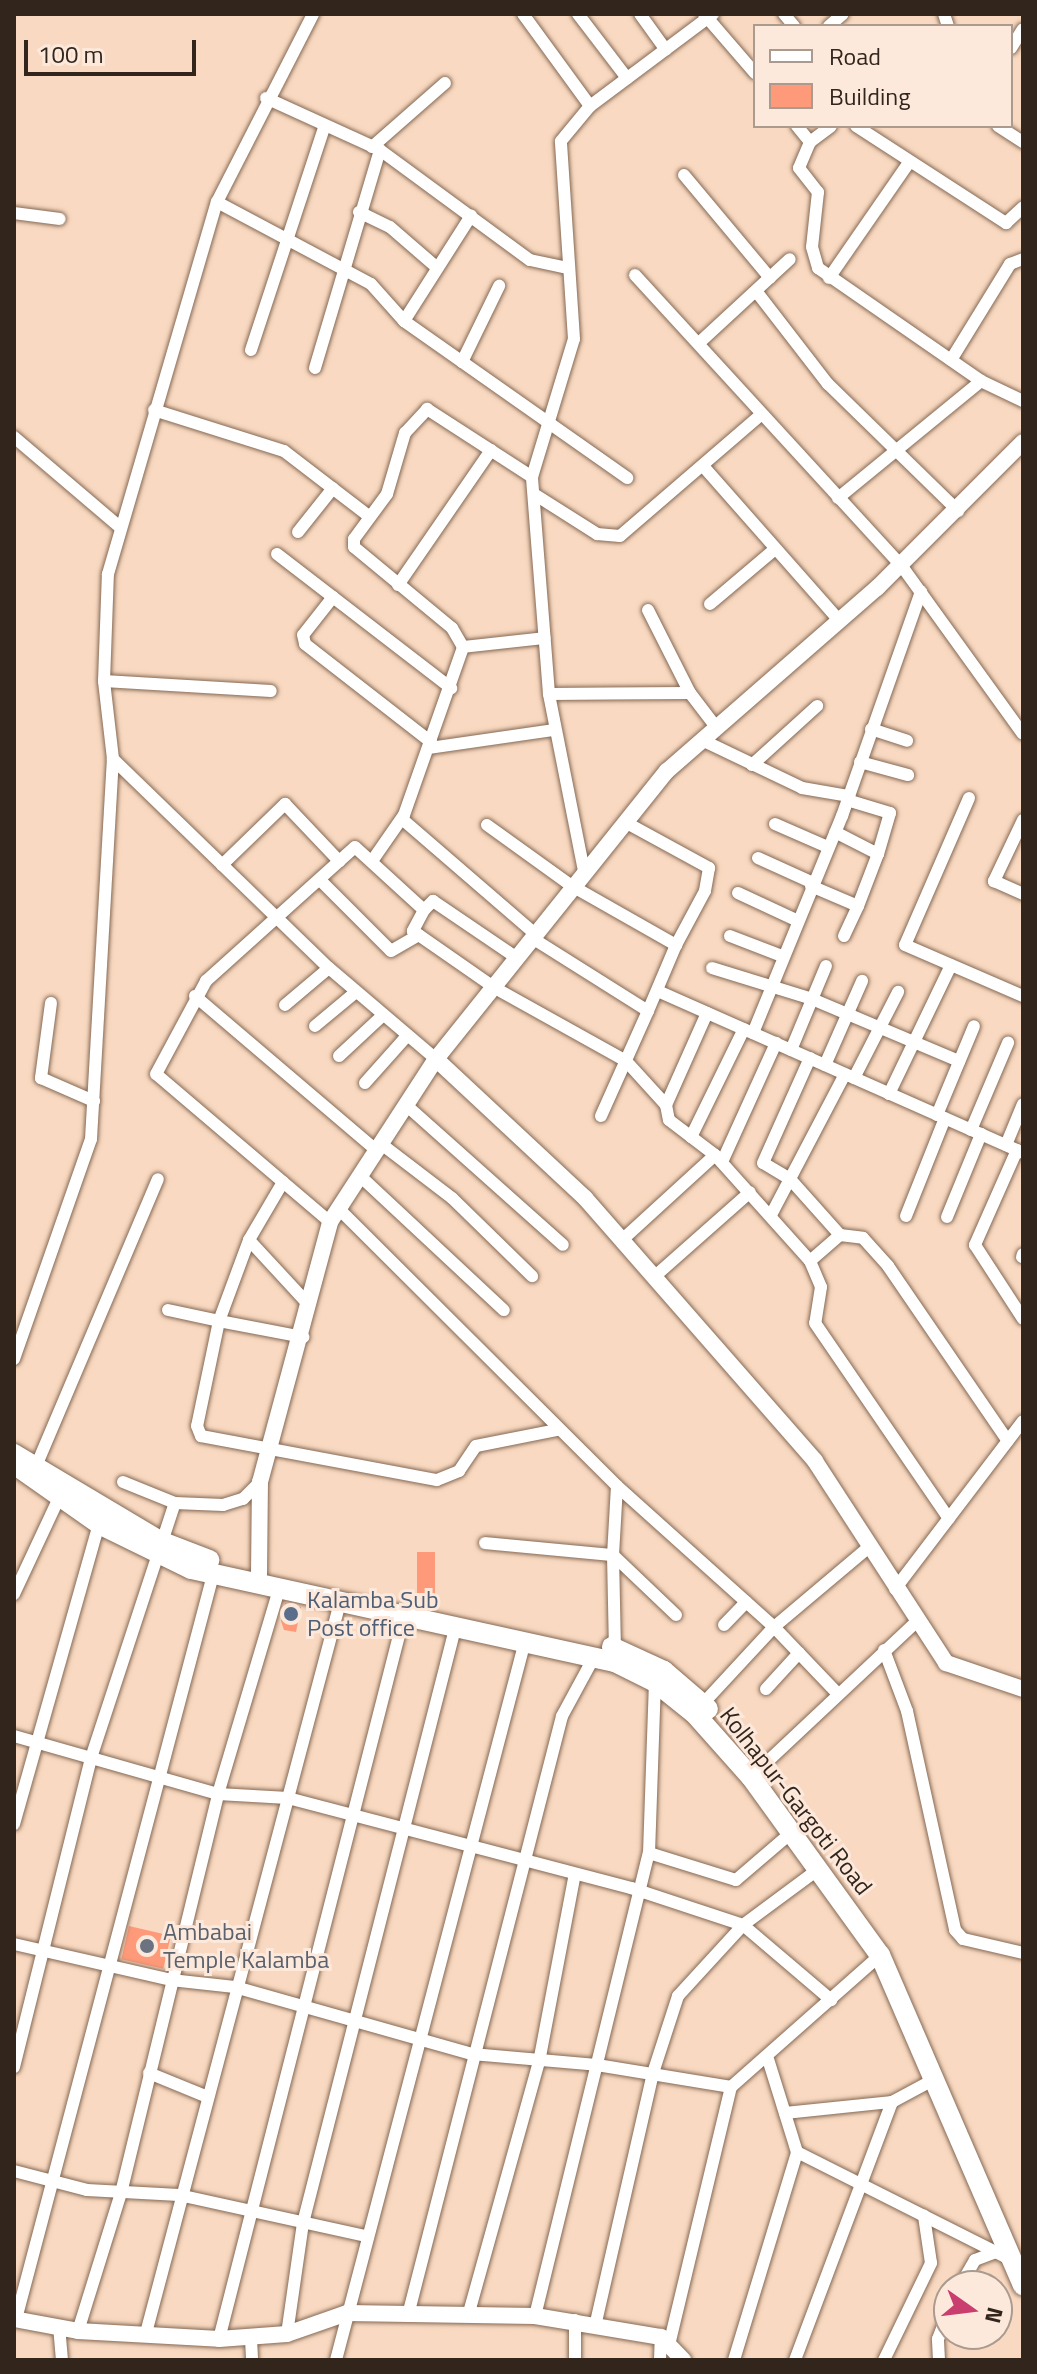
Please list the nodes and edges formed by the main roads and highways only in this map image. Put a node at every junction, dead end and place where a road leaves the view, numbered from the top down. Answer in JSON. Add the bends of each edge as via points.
{"nodes":[{"id":1,"x":14,"y":1454,"type":"edge"},
{"id":2,"x":14,"y":1464,"type":"edge"},
{"id":3,"x":34,"y":1471,"type":"junction"},
{"id":4,"x":158,"y":1548,"type":"junction"},
{"id":5,"x":615,"y":1655,"type":"junction"},
{"id":6,"x":699,"y":1709,"type":"junction"},
{"id":7,"x":755,"y":1773,"type":"junction"},
{"id":8,"x":1016,"y":2267,"type":"edge"}],
"edges":[{"from":1,"to":3,"type":"main road"},
{"from":2,"to":3,"type":"main road","name":"Kolhapur-Gargoti Road"},
{"from":3,"to":4,"type":"main road"},
{"from":3,"to":4,"type":"main road","name":"Kolhapur-Gargoti Road","via":[[59,1498],[99,1524]]},
{"from":4,"to":5,"type":"main road"},
{"from":4,"to":5,"type":"main road","name":"Kolhapur-Gargoti Road","via":[[213,1575],[278,1593],[594,1657]]},
{"from":5,"to":6,"type":"main road","name":"Kolhapur-Gargoti Road"},
{"from":5,"to":6,"type":"main road","via":[[664,1671]]},
{"from":6,"to":7,"type":"main road"},
{"from":7,"to":8,"type":"main road","name":"Kolhapur-Gargoti Road","via":[[880,1955]]},
{"from":7,"to":8,"type":"main road","via":[[883,1940]]}]}
